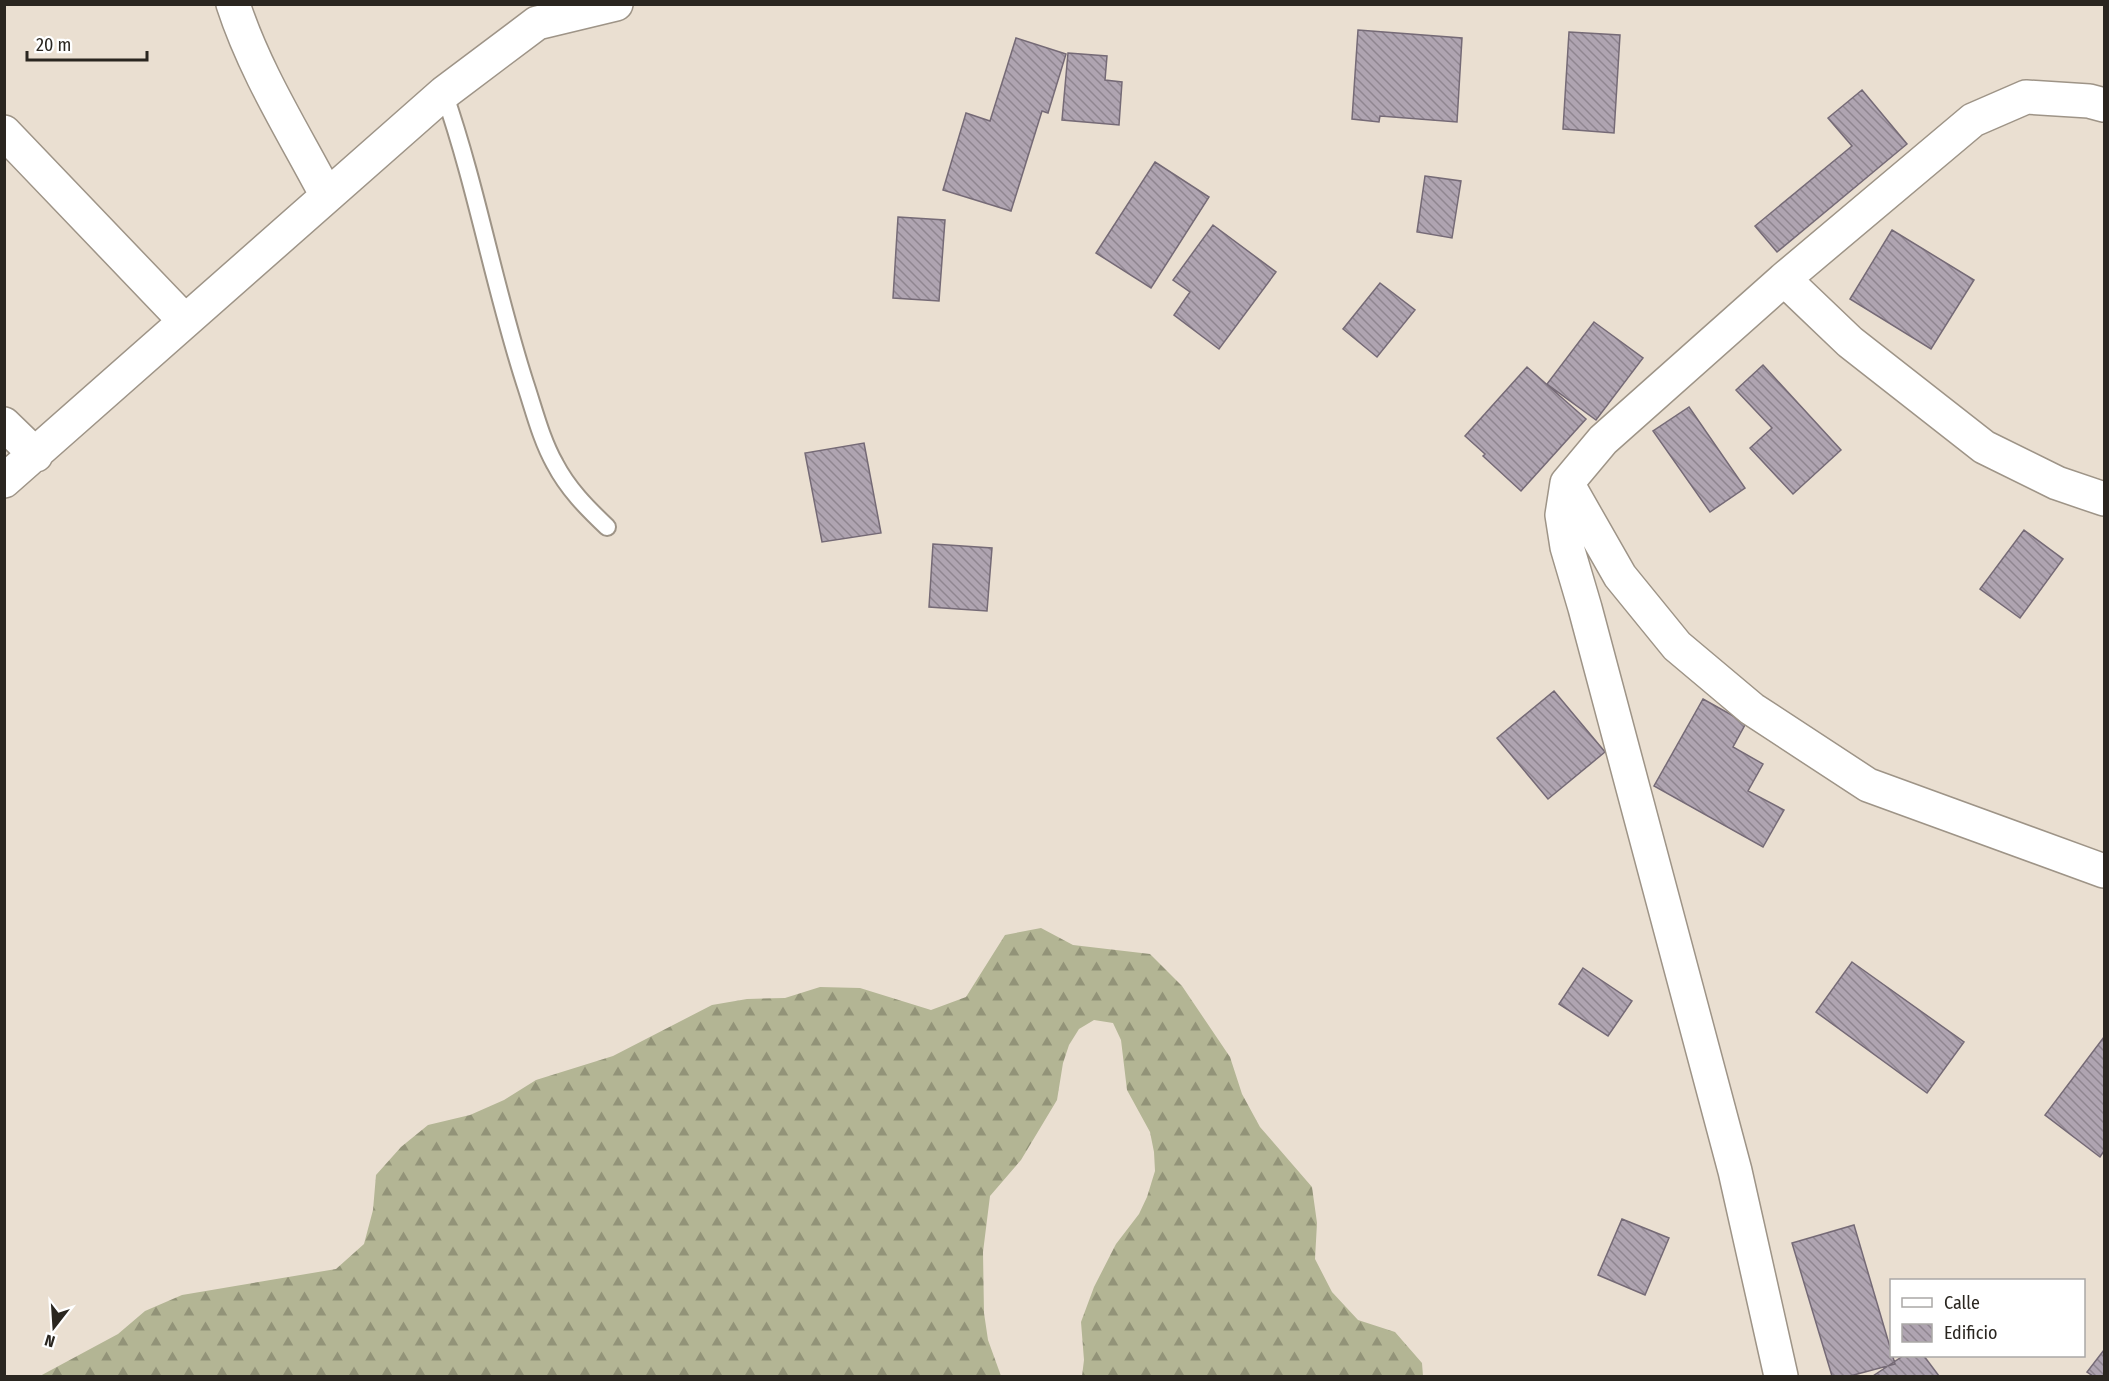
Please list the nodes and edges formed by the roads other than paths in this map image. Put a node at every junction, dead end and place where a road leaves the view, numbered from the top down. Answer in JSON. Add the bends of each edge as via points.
{"nodes":[{"id":1,"x":233,"y":4,"type":"edge"},
{"id":2,"x":616,"y":4,"type":"edge"},
{"id":3,"x":521,"y":19,"type":"edge"},
{"id":4,"x":444,"y":93,"type":"junction"},
{"id":5,"x":2104,"y":105,"type":"edge"},
{"id":6,"x":4,"y":132,"type":"edge"},
{"id":7,"x":327,"y":196,"type":"junction"},
{"id":8,"x":1784,"y":279,"type":"junction"},
{"id":9,"x":185,"y":321,"type":"junction"},
{"id":10,"x":4,"y":424,"type":"edge"},
{"id":11,"x":36,"y":455,"type":"junction"},
{"id":12,"x":4,"y":482,"type":"edge"},
{"id":13,"x":1567,"y":483,"type":"junction"},
{"id":14,"x":2104,"y":499,"type":"edge"},
{"id":15,"x":607,"y":527,"type":"dead end"},
{"id":16,"x":2104,"y":871,"type":"edge"},
{"id":17,"x":1781,"y":1377,"type":"edge"}],
"edges":[{"from":1,"to":7,"type":"street","via":[[259,71]]},
{"from":2,"to":3,"type":"street","via":[[537,23]]},
{"from":3,"to":4,"type":"street"},
{"from":4,"to":7,"type":"street"},
{"from":4,"to":15,"type":"lane","via":[[541,433],[572,492]]},
{"from":5,"to":8,"type":"street","via":[[2089,100],[2026,97],[1973,120]]},
{"from":6,"to":9,"type":"street"},
{"from":7,"to":9,"type":"street"},
{"from":8,"to":13,"type":"street","via":[[1603,440]]},
{"from":8,"to":14,"type":"street","via":[[1850,342],[1984,447],[2057,483]]},
{"from":9,"to":11,"type":"street"},
{"from":10,"to":11,"type":"street"},
{"from":11,"to":12,"type":"street"},
{"from":13,"to":16,"type":"street","via":[[1620,576],[1677,646],[1752,709],[1868,785]]},
{"from":13,"to":17,"type":"street","via":[[1562,515],[1567,547],[1735,1171]]}]}
